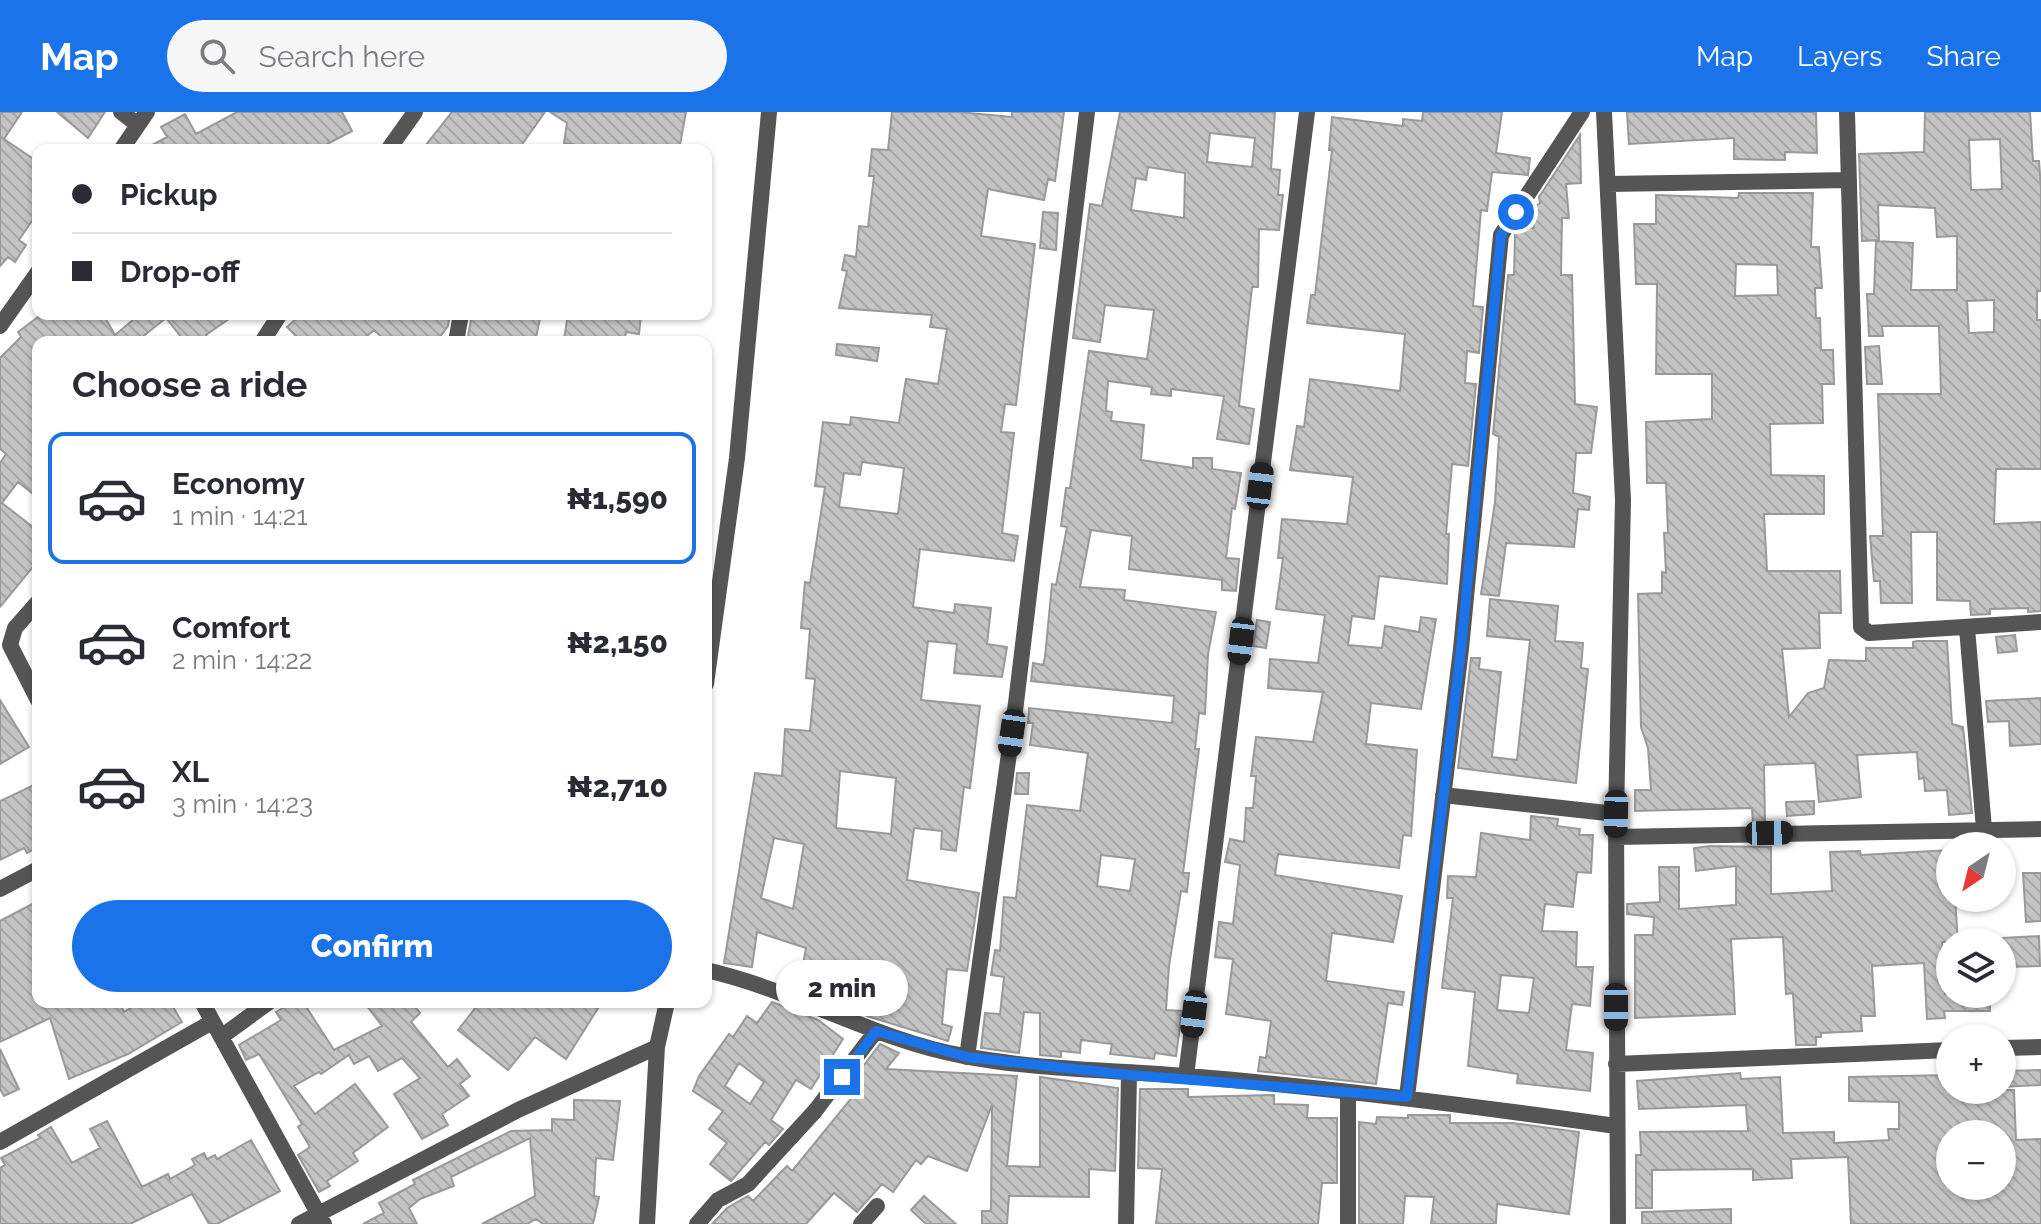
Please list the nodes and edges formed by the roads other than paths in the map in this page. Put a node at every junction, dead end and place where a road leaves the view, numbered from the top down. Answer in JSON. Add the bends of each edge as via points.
{"nodes":[{"id":1,"x":121,"y":112,"type":"edge"},
{"id":2,"x":415,"y":112,"type":"edge"},
{"id":3,"x":769,"y":112,"type":"edge"},
{"id":4,"x":1087,"y":112,"type":"edge"},
{"id":5,"x":1307,"y":112,"type":"edge"},
{"id":6,"x":1582,"y":112,"type":"edge"},
{"id":7,"x":1604,"y":112,"type":"edge"},
{"id":8,"x":1847,"y":112,"type":"edge"},
{"id":9,"x":142,"y":119,"type":"edge"},
{"id":10,"x":125,"y":144,"type":"edge"},
{"id":11,"x":392,"y":144,"type":"edge"},
{"id":12,"x":1849,"y":180,"type":"junction"},
{"id":13,"x":1608,"y":184,"type":"junction"},
{"id":14,"x":32,"y":281,"type":"edge"},
{"id":15,"x":0,"y":326,"type":"edge"},
{"id":16,"x":32,"y":609,"type":"edge"},
{"id":17,"x":2041,"y":622,"type":"edge"},
{"id":18,"x":1967,"y":628,"type":"junction"},
{"id":19,"x":712,"y":640,"type":"edge"},
{"id":20,"x":32,"y":688,"type":"edge"},
{"id":21,"x":1443,"y":795,"type":"junction"},
{"id":22,"x":1616,"y":814,"type":"junction"},
{"id":23,"x":1984,"y":829,"type":"junction"},
{"id":24,"x":2041,"y":829,"type":"edge"},
{"id":25,"x":1616,"y":837,"type":"junction"},
{"id":26,"x":32,"y":872,"type":"edge"},
{"id":27,"x":0,"y":889,"type":"edge"},
{"id":28,"x":712,"y":971,"type":"edge"},
{"id":29,"x":205,"y":1008,"type":"edge"},
{"id":30,"x":257,"y":1008,"type":"edge"},
{"id":31,"x":666,"y":1008,"type":"edge"},
{"id":32,"x":217,"y":1029,"type":"junction"},
{"id":33,"x":876,"y":1031,"type":"junction"},
{"id":34,"x":657,"y":1047,"type":"junction"},
{"id":35,"x":2041,"y":1047,"type":"edge"},
{"id":36,"x":2016,"y":1048,"type":"edge"},
{"id":37,"x":1936,"y":1051,"type":"edge"},
{"id":38,"x":967,"y":1057,"type":"junction"},
{"id":39,"x":1616,"y":1064,"type":"junction"},
{"id":40,"x":1129,"y":1075,"type":"junction"},
{"id":41,"x":1186,"y":1076,"type":"junction"},
{"id":42,"x":1348,"y":1094,"type":"junction"},
{"id":43,"x":1407,"y":1097,"type":"junction"},
{"id":44,"x":1616,"y":1126,"type":"junction"},
{"id":45,"x":0,"y":1142,"type":"edge"},
{"id":46,"x":877,"y":1206,"type":"dead end"},
{"id":47,"x":321,"y":1219,"type":"edge"},
{"id":48,"x":299,"y":1224,"type":"edge"},
{"id":49,"x":647,"y":1224,"type":"edge"},
{"id":50,"x":697,"y":1224,"type":"edge"},
{"id":51,"x":861,"y":1224,"type":"edge"},
{"id":52,"x":1126,"y":1224,"type":"edge"},
{"id":53,"x":1348,"y":1224,"type":"edge"},
{"id":54,"x":1618,"y":1224,"type":"edge"}],
"edges":[{"from":1,"to":9,"type":"street"},
{"from":2,"to":11,"type":"street"},
{"from":3,"to":19,"type":"street","via":[[737,458]]},
{"from":4,"to":38,"type":"street","via":[[1016,703]]},
{"from":5,"to":41,"type":"street"},
{"from":6,"to":21,"type":"street","via":[[1501,235]]},
{"from":7,"to":13,"type":"street"},
{"from":8,"to":12,"type":"street"},
{"from":9,"to":10,"type":"street"},
{"from":12,"to":13,"type":"street"},
{"from":12,"to":18,"type":"street","via":[[1859,621],[1869,633]]},
{"from":13,"to":22,"type":"street","via":[[1623,500]]},
{"from":14,"to":15,"type":"street"},
{"from":16,"to":20,"type":"street","via":[[15,628],[10,645]]},
{"from":17,"to":18,"type":"street"},
{"from":18,"to":23,"type":"street"},
{"from":21,"to":22,"type":"street"},
{"from":21,"to":43,"type":"street"},
{"from":22,"to":25,"type":"street"},
{"from":23,"to":24,"type":"street"},
{"from":23,"to":25,"type":"street"},
{"from":25,"to":39,"type":"street"},
{"from":26,"to":27,"type":"street"},
{"from":28,"to":33,"type":"street","via":[[749,980]]},
{"from":29,"to":32,"type":"street"},
{"from":30,"to":32,"type":"street"},
{"from":31,"to":34,"type":"street"},
{"from":32,"to":45,"type":"street"},
{"from":32,"to":47,"type":"street"},
{"from":33,"to":38,"type":"street"},
{"from":33,"to":50,"type":"street","via":[[815,1111],[748,1184],[718,1200]]},
{"from":34,"to":47,"type":"street","via":[[518,1110]]},
{"from":34,"to":49,"type":"street"},
{"from":35,"to":36,"type":"street"},
{"from":37,"to":39,"type":"street"},
{"from":38,"to":40,"type":"street"},
{"from":39,"to":44,"type":"street"},
{"from":40,"to":41,"type":"street"},
{"from":40,"to":52,"type":"street"},
{"from":41,"to":42,"type":"street"},
{"from":42,"to":43,"type":"street"},
{"from":42,"to":53,"type":"street"},
{"from":43,"to":44,"type":"street"},
{"from":44,"to":54,"type":"street"},
{"from":46,"to":51,"type":"street"},
{"from":47,"to":48,"type":"street"}]}
